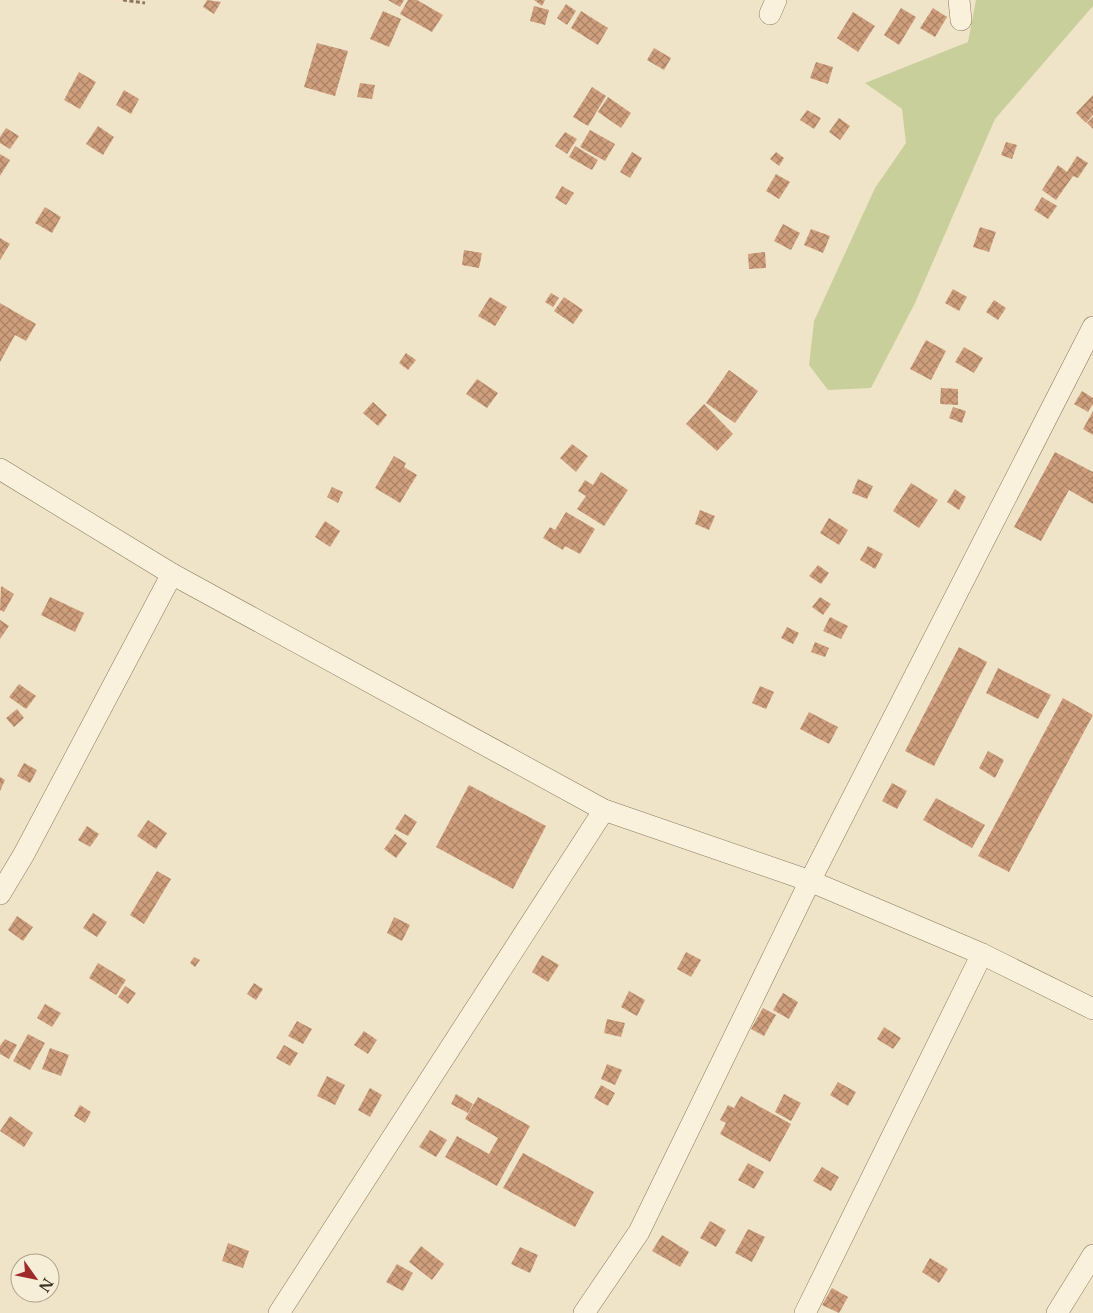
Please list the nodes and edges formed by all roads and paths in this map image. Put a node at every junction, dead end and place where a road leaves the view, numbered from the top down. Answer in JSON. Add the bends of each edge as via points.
{"nodes":[{"id":1,"x":123,"y":0,"type":"edge"},
{"id":2,"x":145,"y":3,"type":"dead end"},
{"id":3,"x":1093,"y":327,"type":"edge"},
{"id":4,"x":0,"y":468,"type":"edge"},
{"id":5,"x":172,"y":574,"type":"junction"},
{"id":6,"x":604,"y":810,"type":"junction"},
{"id":7,"x":810,"y":881,"type":"junction"},
{"id":8,"x":0,"y":894,"type":"edge"},
{"id":9,"x":982,"y":954,"type":"junction"},
{"id":10,"x":1093,"y":1009,"type":"edge"},
{"id":11,"x":1093,"y":1255,"type":"edge"},
{"id":12,"x":279,"y":1313,"type":"edge"},
{"id":13,"x":584,"y":1313,"type":"edge"},
{"id":14,"x":805,"y":1313,"type":"edge"},
{"id":15,"x":1057,"y":1313,"type":"edge"}],
"edges":[{"from":1,"to":2,"type":"path"},
{"from":3,"to":7,"type":"street"},
{"from":4,"to":5,"type":"street"},
{"from":5,"to":6,"type":"street"},
{"from":5,"to":8,"type":"street"},
{"from":6,"to":7,"type":"street"},
{"from":6,"to":12,"type":"street"},
{"from":7,"to":9,"type":"street"},
{"from":7,"to":13,"type":"street","via":[[639,1232]]},
{"from":9,"to":10,"type":"street"},
{"from":9,"to":14,"type":"street"},
{"from":11,"to":15,"type":"street"}]}
